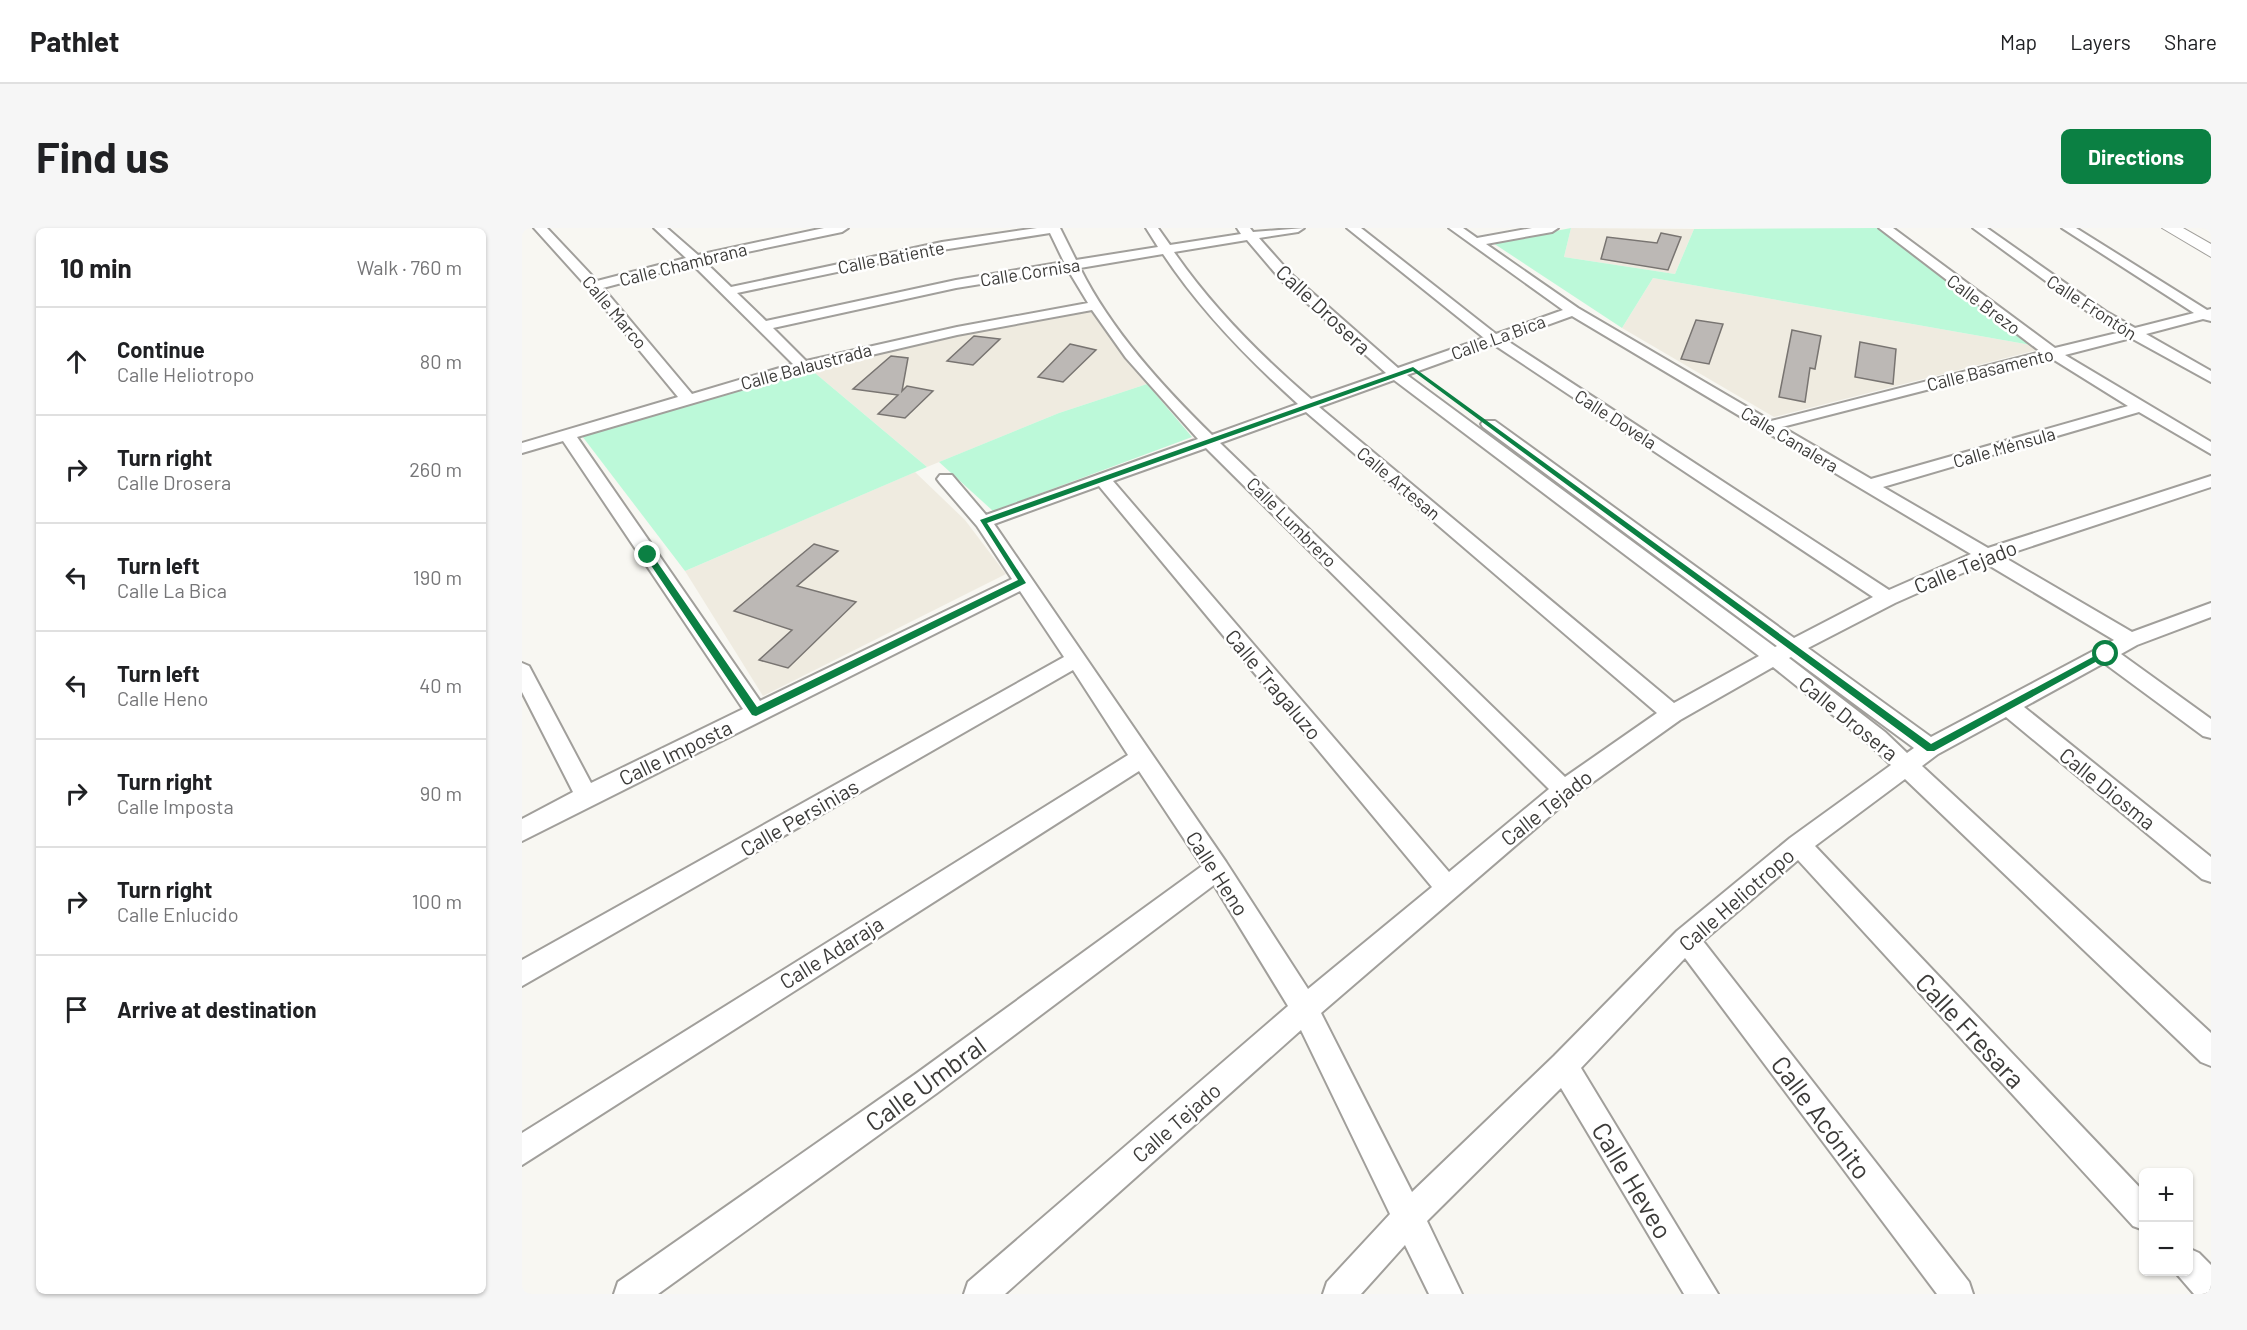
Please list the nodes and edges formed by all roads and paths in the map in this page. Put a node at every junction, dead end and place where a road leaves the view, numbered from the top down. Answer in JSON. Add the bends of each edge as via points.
{"nodes":[{"id":1,"x":540,"y":228,"type":"edge"},
{"id":2,"x":660,"y":228,"type":"edge"},
{"id":3,"x":842,"y":228,"type":"edge"},
{"id":4,"x":1152,"y":228,"type":"edge"},
{"id":5,"x":1298,"y":228,"type":"edge"},
{"id":6,"x":1353,"y":228,"type":"edge"},
{"id":7,"x":1455,"y":228,"type":"edge"},
{"id":8,"x":1551,"y":228,"type":"edge"},
{"id":9,"x":1885,"y":228,"type":"edge"},
{"id":10,"x":1979,"y":228,"type":"edge"},
{"id":11,"x":2068,"y":228,"type":"edge"},
{"id":12,"x":2171,"y":228,"type":"edge"},
{"id":13,"x":2197,"y":228,"type":"edge"},
{"id":14,"x":1055,"y":229,"type":"edge"},
{"id":15,"x":1253,"y":231,"type":"edge"},
{"id":16,"x":2211,"y":236,"type":"edge"},
{"id":17,"x":1475,"y":242,"type":"junction"},
{"id":18,"x":1165,"y":250,"type":"junction"},
{"id":19,"x":2211,"y":252,"type":"edge"},
{"id":20,"x":695,"y":259,"type":"junction"},
{"id":21,"x":1071,"y":265,"type":"junction"},
{"id":22,"x":594,"y":286,"type":"junction"},
{"id":23,"x":729,"y":291,"type":"junction"},
{"id":24,"x":1094,"y":306,"type":"junction"},
{"id":25,"x":1573,"y":311,"type":"junction"},
{"id":26,"x":2208,"y":315,"type":"edge"},
{"id":27,"x":764,"y":326,"type":"junction"},
{"id":28,"x":2129,"y":332,"type":"junction"},
{"id":29,"x":1493,"y":338,"type":"junction"},
{"id":30,"x":2052,"y":353,"type":"junction"},
{"id":31,"x":803,"y":366,"type":"junction"},
{"id":32,"x":1405,"y":371,"type":"junction"},
{"id":33,"x":2211,"y":377,"type":"edge"},
{"id":34,"x":687,"y":398,"type":"junction"},
{"id":35,"x":1308,"y":406,"type":"junction"},
{"id":36,"x":2141,"y":408,"type":"junction"},
{"id":37,"x":1769,"y":426,"type":"junction"},
{"id":38,"x":567,"y":435,"type":"junction"},
{"id":39,"x":1210,"y":442,"type":"junction"},
{"id":40,"x":522,"y":448,"type":"edge"},
{"id":41,"x":2211,"y":449,"type":"edge"},
{"id":42,"x":946,"y":479,"type":"dead end"},
{"id":43,"x":1103,"y":480,"type":"junction"},
{"id":44,"x":2211,"y":481,"type":"edge"},
{"id":45,"x":1867,"y":486,"type":"junction"},
{"id":46,"x":983,"y":522,"type":"junction"},
{"id":47,"x":1986,"y":555,"type":"junction"},
{"id":48,"x":1023,"y":581,"type":"junction"},
{"id":49,"x":1888,"y":598,"type":"junction"},
{"id":50,"x":2207,"y":616,"type":"edge"},
{"id":51,"x":2130,"y":640,"type":"junction"},
{"id":52,"x":1784,"y":652,"type":"junction"},
{"id":53,"x":2106,"y":654,"type":"junction"},
{"id":54,"x":1076,"y":659,"type":"junction"},
{"id":55,"x":522,"y":670,"type":"edge"},
{"id":56,"x":2006,"y":705,"type":"junction"},
{"id":57,"x":756,"y":712,"type":"junction"},
{"id":58,"x":1672,"y":714,"type":"junction"},
{"id":59,"x":2211,"y":730,"type":"edge"},
{"id":60,"x":1930,"y":748,"type":"junction"},
{"id":61,"x":1142,"y":757,"type":"junction"},
{"id":62,"x":1908,"y":767,"type":"junction"},
{"id":63,"x":1564,"y":790,"type":"junction"},
{"id":64,"x":586,"y":796,"type":"junction"},
{"id":65,"x":522,"y":831,"type":"edge"},
{"id":66,"x":1799,"y":845,"type":"junction"},
{"id":67,"x":1217,"y":869,"type":"junction"},
{"id":68,"x":2211,"y":870,"type":"edge"},
{"id":69,"x":1447,"y":887,"type":"junction"},
{"id":70,"x":1686,"y":939,"type":"junction"},
{"id":71,"x":522,"y":974,"type":"edge"},
{"id":72,"x":1305,"y":1009,"type":"junction"},
{"id":73,"x":2211,"y":1052,"type":"edge"},
{"id":74,"x":1564,"y":1066,"type":"junction"},
{"id":75,"x":522,"y":1150,"type":"edge"},
{"id":76,"x":2139,"y":1210,"type":"edge"},
{"id":77,"x":1409,"y":1217,"type":"junction"},
{"id":78,"x":2193,"y":1269,"type":"edge"},
{"id":79,"x":2211,"y":1289,"type":"edge"},
{"id":80,"x":630,"y":1294,"type":"edge"},
{"id":81,"x":980,"y":1294,"type":"edge"},
{"id":82,"x":1339,"y":1294,"type":"edge"},
{"id":83,"x":1446,"y":1294,"type":"edge"},
{"id":84,"x":1702,"y":1294,"type":"edge"},
{"id":85,"x":1957,"y":1294,"type":"edge"}],
"edges":[{"from":1,"to":22,"type":"street","name":"Calle Marco"},
{"from":2,"to":20,"type":"street"},
{"from":3,"to":20,"type":"street","name":"Calle Chambrana"},
{"from":4,"to":18,"type":"street","name":"Calle Artesan"},
{"from":5,"to":15,"type":"street","name":"Calle Cornisa"},
{"from":6,"to":29,"type":"street","name":"Calle Dovela"},
{"from":7,"to":17,"type":"street","name":"Calle Canalera"},
{"from":8,"to":17,"type":"street"},
{"from":9,"to":30,"type":"street","name":"Calle Brezo"},
{"from":10,"to":28,"type":"street","name":"Calle Frontón"},
{"from":11,"to":26,"type":"street"},
{"from":12,"to":19,"type":"main road"},
{"from":13,"to":16,"type":"main road"},
{"from":14,"to":21,"type":"street","name":"Calle Lumbrero"},
{"from":14,"to":23,"type":"street","name":"Calle Batiente","via":[[942,246]]},
{"from":15,"to":18,"type":"street","name":"Calle Cornisa"},
{"from":15,"to":32,"type":"street","name":"Calle Drosera","via":[[1286,277]]},
{"from":17,"to":25,"type":"street","name":"Calle Canalera"},
{"from":18,"to":21,"type":"street","name":"Calle Cornisa"},
{"from":18,"to":35,"type":"street","name":"Calle Artesan","via":[[1220,320]]},
{"from":20,"to":22,"type":"street","name":"Calle Chambrana"},
{"from":20,"to":23,"type":"street"},
{"from":21,"to":24,"type":"street","name":"Calle Lumbrero"},
{"from":21,"to":27,"type":"street","name":"Calle Cornisa","via":[[956,284]]},
{"from":22,"to":34,"type":"street","name":"Calle Marco"},
{"from":23,"to":27,"type":"street"},
{"from":24,"to":31,"type":"street","name":"Calle Balaustrada","via":[[957,331]]},
{"from":24,"to":39,"type":"street","name":"Calle Lumbrero","via":[[1145,371]]},
{"from":25,"to":29,"type":"street","name":"Calle La Bica"},
{"from":25,"to":37,"type":"street","name":"Calle Canalera"},
{"from":26,"to":28,"type":"street","name":"Calle Basamento"},
{"from":27,"to":31,"type":"street"},
{"from":28,"to":30,"type":"street","name":"Calle Basamento"},
{"from":28,"to":33,"type":"street","name":"Calle Frontón"},
{"from":29,"to":32,"type":"street","name":"Calle La Bica"},
{"from":29,"to":49,"type":"street","name":"Calle Dovela"},
{"from":30,"to":36,"type":"street","name":"Calle Brezo"},
{"from":30,"to":37,"type":"street","name":"Calle Basamento"},
{"from":31,"to":34,"type":"street","name":"Calle Balaustrada"},
{"from":32,"to":35,"type":"street","name":"Calle La Bica"},
{"from":32,"to":52,"type":"street","name":"Calle Drosera"},
{"from":34,"to":38,"type":"street","name":"Calle Balaustrada"},
{"from":35,"to":39,"type":"street","name":"Calle La Bica"},
{"from":35,"to":58,"type":"street","name":"Calle Artesan"},
{"from":36,"to":41,"type":"street","name":"Calle Brezo"},
{"from":36,"to":45,"type":"street","name":"Calle Ménsula"},
{"from":37,"to":45,"type":"street","name":"Calle Canalera"},
{"from":38,"to":40,"type":"street","name":"Calle Balaustrada"},
{"from":38,"to":57,"type":"street"},
{"from":39,"to":43,"type":"street","name":"Calle La Bica"},
{"from":39,"to":63,"type":"street","name":"Calle Lumbrero"},
{"from":42,"to":46,"type":"street","name":"Calle Heno"},
{"from":43,"to":46,"type":"street","name":"Calle La Bica"},
{"from":43,"to":69,"type":"street","name":"Calle Tragaluzo"},
{"from":44,"to":47,"type":"street","name":"Calle Tejado"},
{"from":45,"to":47,"type":"street","name":"Calle Canalera"},
{"from":46,"to":48,"type":"street","name":"Calle Heno"},
{"from":47,"to":49,"type":"street","name":"Calle Tejado"},
{"from":47,"to":51,"type":"street","name":"Calle Canalera"},
{"from":48,"to":54,"type":"street","name":"Calle Heno"},
{"from":48,"to":57,"type":"street","name":"Calle Imposta"},
{"from":49,"to":52,"type":"street","name":"Calle Tejado"},
{"from":50,"to":51,"type":"street","name":"Calle Heliotropo"},
{"from":51,"to":53,"type":"street","name":"Calle Heliotropo"},
{"from":52,"to":58,"type":"street","name":"Calle Tejado"},
{"from":52,"to":60,"type":"street","name":"Calle Drosera"},
{"from":52,"to":62,"type":"street","name":"Calle Drosera"},
{"from":53,"to":56,"type":"street","name":"Calle Heliotropo"},
{"from":53,"to":59,"type":"street"},
{"from":54,"to":61,"type":"street","name":"Calle Heno"},
{"from":54,"to":71,"type":"street","name":"Calle Persinias"},
{"from":55,"to":64,"type":"street"},
{"from":56,"to":60,"type":"street","name":"Calle Heliotropo"},
{"from":56,"to":68,"type":"street","name":"Calle Diosma"},
{"from":57,"to":64,"type":"street","name":"Calle Imposta"},
{"from":58,"to":63,"type":"street","name":"Calle Tejado"},
{"from":60,"to":62,"type":"street","name":"Calle Heliotropo"},
{"from":61,"to":67,"type":"street","name":"Calle Heno"},
{"from":61,"to":75,"type":"street","name":"Calle Adaraja"},
{"from":62,"to":66,"type":"street","name":"Calle Heliotropo"},
{"from":62,"to":73,"type":"street","name":"Calle Drosera"},
{"from":63,"to":69,"type":"street","name":"Calle Tejado"},
{"from":64,"to":65,"type":"street","name":"Calle Imposta"},
{"from":66,"to":70,"type":"street","name":"Calle Heliotropo"},
{"from":66,"to":76,"type":"street","name":"Calle Fresara"},
{"from":67,"to":72,"type":"street","name":"Calle Heno"},
{"from":67,"to":80,"type":"street","name":"Calle Umbral"},
{"from":69,"to":72,"type":"street","name":"Calle Tejado"},
{"from":70,"to":74,"type":"street","name":"Calle Heliotropo"},
{"from":70,"to":85,"type":"street","name":"Calle Acónito"},
{"from":72,"to":77,"type":"street","name":"Calle Heno"},
{"from":72,"to":81,"type":"street","name":"Calle Tejado"},
{"from":74,"to":77,"type":"street","name":"Calle Heliotropo"},
{"from":74,"to":84,"type":"street","name":"Calle Heveo"},
{"from":77,"to":82,"type":"street","name":"Calle Heliotropo"},
{"from":77,"to":83,"type":"street","name":"Calle Heno"},
{"from":78,"to":79,"type":"street"}]}
